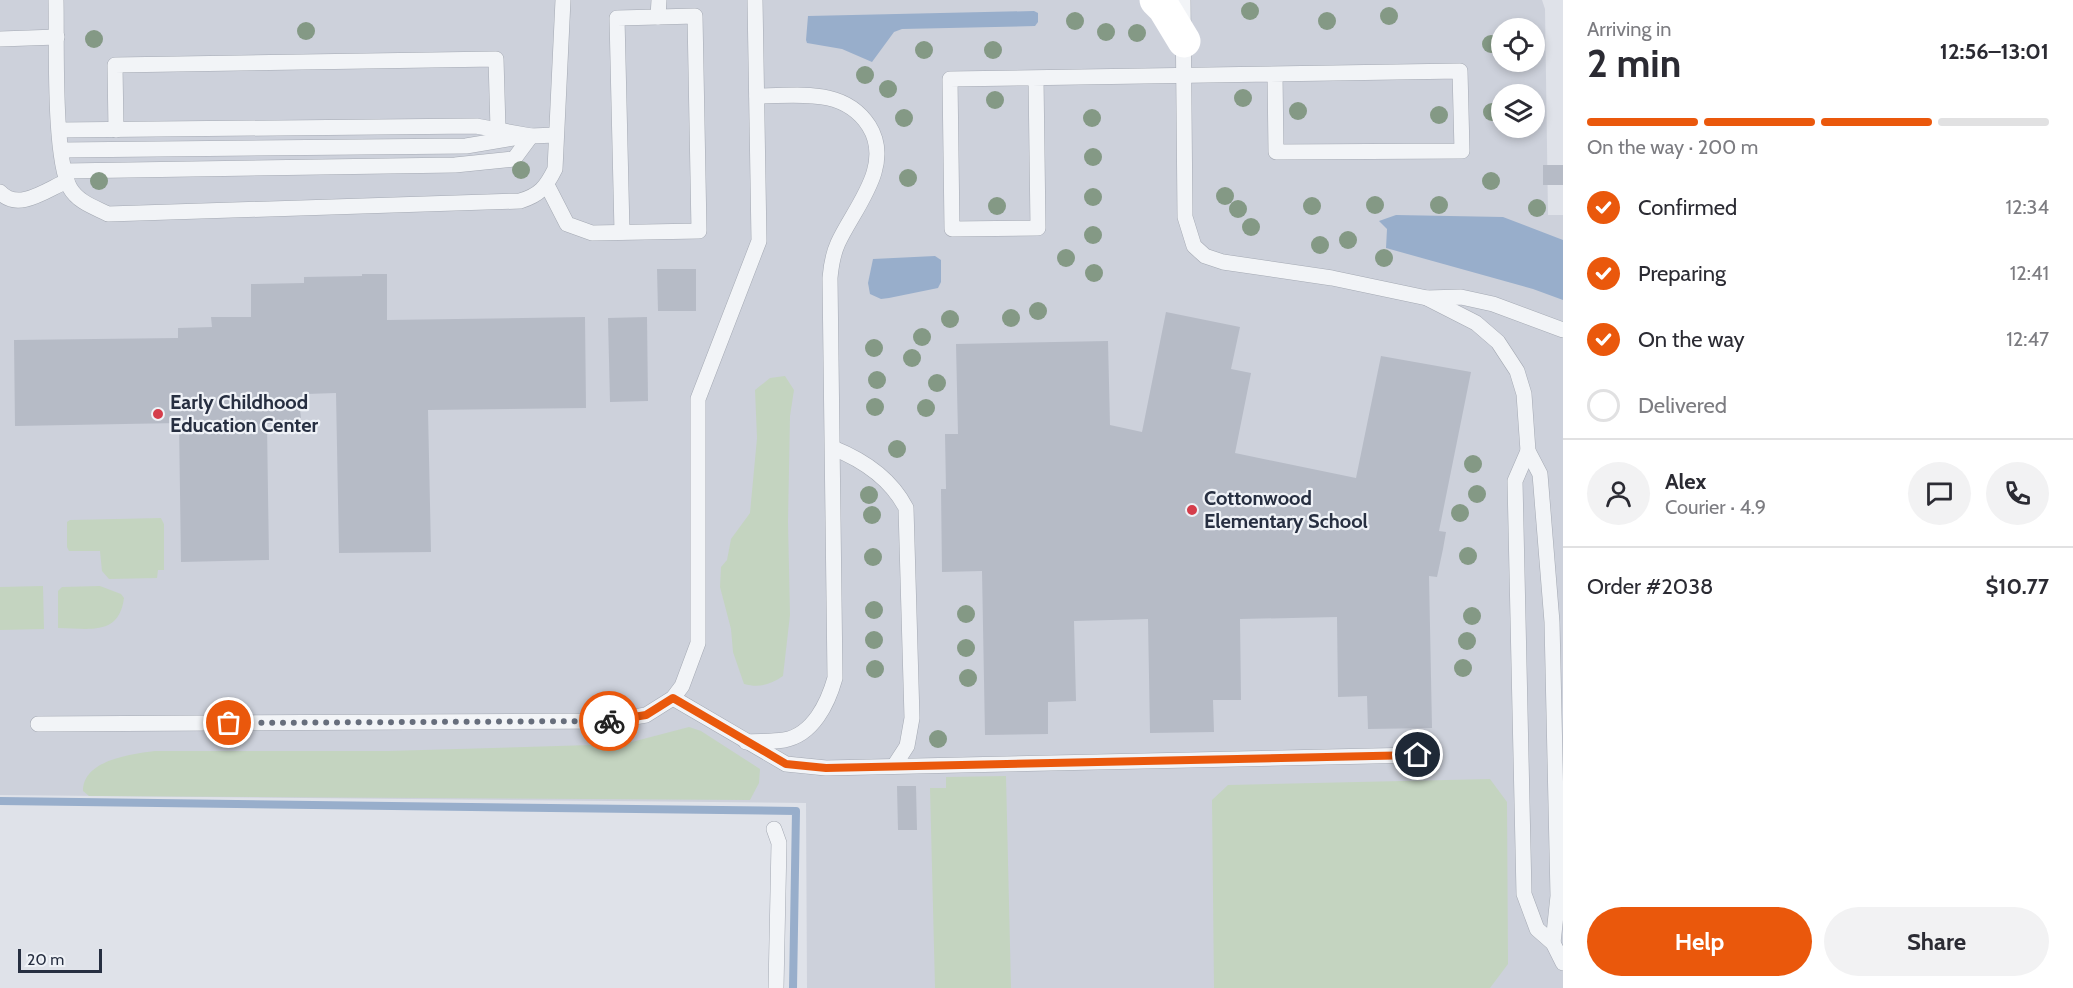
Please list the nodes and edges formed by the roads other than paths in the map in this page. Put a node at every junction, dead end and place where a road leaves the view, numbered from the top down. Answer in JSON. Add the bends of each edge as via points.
{"nodes":[{"id":1,"x":56,"y":0,"type":"edge"},
{"id":2,"x":563,"y":0,"type":"edge"},
{"id":3,"x":658,"y":0,"type":"edge"},
{"id":4,"x":755,"y":0,"type":"edge"},
{"id":5,"x":1156,"y":0,"type":"edge"},
{"id":6,"x":1183,"y":0,"type":"edge"},
{"id":7,"x":658,"y":17,"type":"junction"},
{"id":8,"x":57,"y":37,"type":"junction"},
{"id":9,"x":0,"y":39,"type":"edge"},
{"id":10,"x":1184,"y":42,"type":"junction"},
{"id":11,"x":1184,"y":74,"type":"junction"},
{"id":12,"x":1275,"y":74,"type":"junction"},
{"id":13,"x":1036,"y":78,"type":"junction"},
{"id":14,"x":757,"y":96,"type":"junction"},
{"id":15,"x":498,"y":129,"type":"junction"},
{"id":16,"x":60,"y":130,"type":"junction"},
{"id":17,"x":116,"y":130,"type":"junction"},
{"id":18,"x":556,"y":135,"type":"junction"},
{"id":19,"x":531,"y":136,"type":"junction"},
{"id":20,"x":62,"y":150,"type":"junction"},
{"id":21,"x":66,"y":176,"type":"junction"},
{"id":22,"x":547,"y":185,"type":"junction"},
{"id":23,"x":0,"y":192,"type":"edge"},
{"id":24,"x":622,"y":232,"type":"junction"},
{"id":25,"x":1427,"y":298,"type":"junction"},
{"id":26,"x":1563,"y":330,"type":"edge"},
{"id":27,"x":833,"y":448,"type":"junction"},
{"id":28,"x":1528,"y":451,"type":"junction"},
{"id":29,"x":673,"y":698,"type":"junction"},
{"id":30,"x":38,"y":724,"type":"dead end"},
{"id":31,"x":746,"y":742,"type":"junction"},
{"id":32,"x":1418,"y":755,"type":"dead end"},
{"id":33,"x":894,"y":766,"type":"junction"},
{"id":34,"x":774,"y":829,"type":"dead end"},
{"id":35,"x":1553,"y":943,"type":"junction"},
{"id":36,"x":1563,"y":963,"type":"edge"},
{"id":37,"x":776,"y":988,"type":"edge"}],
"edges":[{"from":1,"to":8,"type":"lane"},
{"from":2,"to":18,"type":"lane"},
{"from":3,"to":7,"type":"lane"},
{"from":4,"to":14,"type":"lane"},
{"from":5,"to":10,"type":"main road"},
{"from":6,"to":10,"type":"lane"},
{"from":7,"to":24,"type":"lane","via":[[617,18]]},
{"from":7,"to":24,"type":"lane","via":[[695,16],[699,231]]},
{"from":8,"to":9,"type":"lane"},
{"from":8,"to":16,"type":"lane"},
{"from":10,"to":11,"type":"lane"},
{"from":11,"to":12,"type":"lane"},
{"from":11,"to":13,"type":"lane"},
{"from":11,"to":25,"type":"lane","via":[[1185,216],[1194,246],[1205,256],[1223,262],[1332,278]]},
{"from":12,"to":12,"type":"lane","via":[[1276,152],[1462,151],[1460,71]]},
{"from":13,"to":13,"type":"lane","via":[[950,79],[952,229],[1038,228]]},
{"from":14,"to":27,"type":"lane","via":[[827,96],[849,104],[872,131],[877,148],[876,169],[832,261]]},
{"from":14,"to":29,"type":"lane","via":[[759,241],[698,399],[698,644],[682,686]]},
{"from":15,"to":17,"type":"lane","via":[[476,126]]},
{"from":15,"to":17,"type":"lane","via":[[496,59],[115,65]]},
{"from":15,"to":19,"type":"lane"},
{"from":16,"to":17,"type":"lane"},
{"from":16,"to":20,"type":"lane"},
{"from":18,"to":19,"type":"lane"},
{"from":18,"to":22,"type":"lane","via":[[555,169]]},
{"from":19,"to":20,"type":"lane","via":[[466,146]]},
{"from":19,"to":21,"type":"lane","via":[[514,159],[454,165]]},
{"from":20,"to":21,"type":"lane"},
{"from":21,"to":22,"type":"lane","via":[[71,190],[84,203],[108,214],[520,201],[538,195]]},
{"from":21,"to":23,"type":"lane","via":[[18,203],[7,200]]},
{"from":22,"to":24,"type":"lane","via":[[567,224],[592,233]]},
{"from":25,"to":26,"type":"lane","via":[[1461,297],[1493,304]]},
{"from":25,"to":28,"type":"lane","via":[[1476,323],[1498,342],[1517,371],[1524,394]]},
{"from":27,"to":31,"type":"lane","via":[[835,678],[819,715],[802,731],[786,740]]},
{"from":27,"to":33,"type":"lane","via":[[872,470],[898,492],[906,508],[912,718],[907,746]]},
{"from":28,"to":35,"type":"lane","via":[[1540,474],[1552,621],[1558,896]]},
{"from":28,"to":35,"type":"lane","via":[[1515,481],[1524,894],[1537,929]]},
{"from":29,"to":30,"type":"lane","via":[[646,715],[611,721]]},
{"from":29,"to":31,"type":"lane"},
{"from":31,"to":33,"type":"lane","via":[[786,764],[826,768]]},
{"from":32,"to":33,"type":"lane"},
{"from":34,"to":37,"type":"lane","via":[[779,843]]},
{"from":35,"to":36,"type":"lane"}]}
